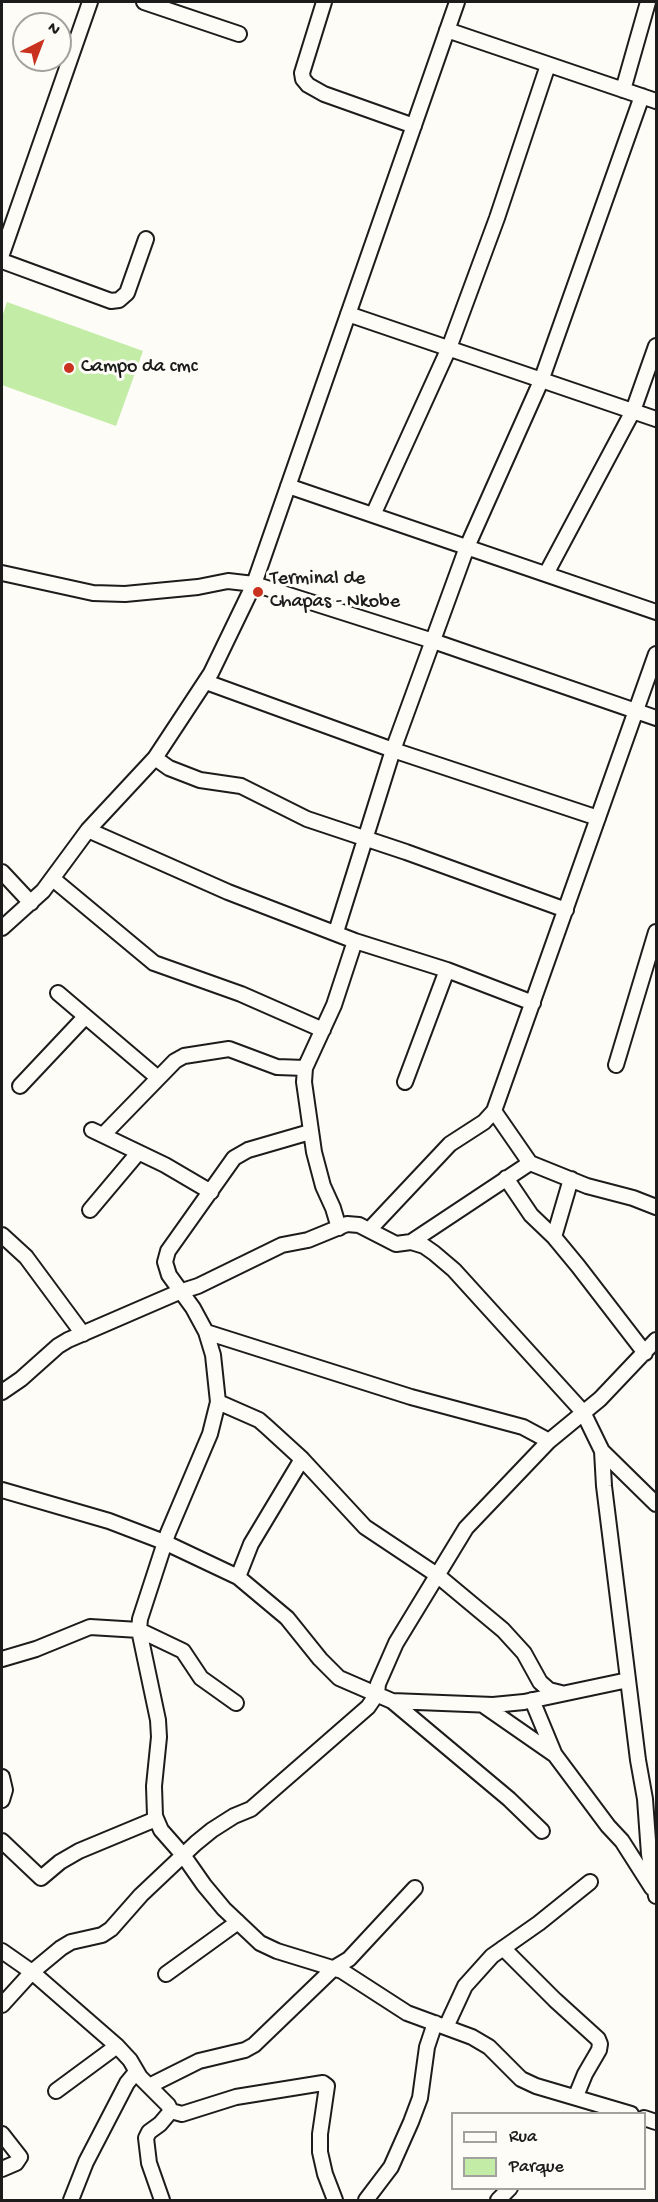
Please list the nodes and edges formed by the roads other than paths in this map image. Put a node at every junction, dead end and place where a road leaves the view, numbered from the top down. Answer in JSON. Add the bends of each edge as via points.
{"nodes":[{"id":1,"x":90,"y":2,"type":"edge"},
{"id":2,"x":144,"y":2,"type":"edge"},
{"id":3,"x":324,"y":2,"type":"edge"},
{"id":4,"x":457,"y":2,"type":"edge"},
{"id":5,"x":648,"y":2,"type":"edge"},
{"id":6,"x":447,"y":30,"type":"junction"},
{"id":7,"x":239,"y":34,"type":"dead end"},
{"id":8,"x":548,"y":65,"type":"junction"},
{"id":9,"x":623,"y":90,"type":"junction"},
{"id":10,"x":642,"y":96,"type":"junction"},
{"id":11,"x":657,"y":101,"type":"edge"},
{"id":12,"x":414,"y":126,"type":"junction"},
{"id":13,"x":146,"y":238,"type":"dead end"},
{"id":14,"x":2,"y":254,"type":"edge"},
{"id":15,"x":2,"y":261,"type":"edge"},
{"id":16,"x":348,"y":314,"type":"junction"},
{"id":17,"x":657,"y":346,"type":"edge"},
{"id":18,"x":449,"y":348,"type":"junction"},
{"id":19,"x":541,"y":381,"type":"junction"},
{"id":20,"x":633,"y":411,"type":"junction"},
{"id":21,"x":657,"y":419,"type":"edge"},
{"id":22,"x":288,"y":486,"type":"junction"},
{"id":23,"x":373,"y":515,"type":"junction"},
{"id":24,"x":467,"y":547,"type":"junction"},
{"id":25,"x":2,"y":573,"type":"edge"},
{"id":26,"x":546,"y":574,"type":"junction"},
{"id":27,"x":254,"y":584,"type":"junction"},
{"id":28,"x":657,"y":612,"type":"edge"},
{"id":29,"x":434,"y":641,"type":"junction"},
{"id":30,"x":657,"y":654,"type":"edge"},
{"id":31,"x":206,"y":682,"type":"junction"},
{"id":32,"x":636,"y":711,"type":"junction"},
{"id":33,"x":657,"y":718,"type":"edge"},
{"id":34,"x":393,"y":750,"type":"junction"},
{"id":35,"x":155,"y":758,"type":"junction"},
{"id":36,"x":598,"y":818,"type":"junction"},
{"id":37,"x":88,"y":830,"type":"junction"},
{"id":38,"x":365,"y":839,"type":"junction"},
{"id":39,"x":2,"y":872,"type":"edge"},
{"id":40,"x":53,"y":879,"type":"junction"},
{"id":41,"x":31,"y":903,"type":"junction"},
{"id":42,"x":566,"y":910,"type":"junction"},
{"id":43,"x":2,"y":928,"type":"edge"},
{"id":44,"x":336,"y":932,"type":"junction"},
{"id":45,"x":657,"y":932,"type":"edge"},
{"id":46,"x":355,"y":940,"type":"junction"},
{"id":47,"x":447,"y":970,"type":"junction"},
{"id":48,"x":58,"y":993,"type":"dead end"},
{"id":49,"x":533,"y":1003,"type":"junction"},
{"id":50,"x":85,"y":1017,"type":"junction"},
{"id":51,"x":323,"y":1030,"type":"junction"},
{"id":52,"x":616,"y":1065,"type":"dead end"},
{"id":53,"x":305,"y":1068,"type":"junction"},
{"id":54,"x":158,"y":1078,"type":"junction"},
{"id":55,"x":405,"y":1082,"type":"dead end"},
{"id":56,"x":20,"y":1086,"type":"dead end"},
{"id":57,"x":494,"y":1111,"type":"junction"},
{"id":58,"x":310,"y":1132,"type":"junction"},
{"id":59,"x":138,"y":1153,"type":"junction"},
{"id":60,"x":530,"y":1163,"type":"junction"},
{"id":61,"x":506,"y":1178,"type":"junction"},
{"id":62,"x":571,"y":1179,"type":"junction"},
{"id":63,"x":211,"y":1192,"type":"junction"},
{"id":64,"x":657,"y":1207,"type":"edge"},
{"id":65,"x":90,"y":1210,"type":"dead end"},
{"id":66,"x":339,"y":1228,"type":"junction"},
{"id":67,"x":369,"y":1230,"type":"junction"},
{"id":68,"x":554,"y":1237,"type":"junction"},
{"id":69,"x":3,"y":1238,"type":"edge"},
{"id":70,"x":411,"y":1242,"type":"junction"},
{"id":71,"x":198,"y":1286,"type":"junction"},
{"id":72,"x":180,"y":1292,"type":"junction"},
{"id":73,"x":193,"y":1308,"type":"junction"},
{"id":74,"x":206,"y":1332,"type":"junction"},
{"id":75,"x":83,"y":1335,"type":"junction"},
{"id":76,"x":657,"y":1340,"type":"edge"},
{"id":77,"x":645,"y":1353,"type":"junction"},
{"id":78,"x":2,"y":1392,"type":"edge"},
{"id":79,"x":218,"y":1402,"type":"junction"},
{"id":80,"x":583,"y":1412,"type":"junction"},
{"id":81,"x":549,"y":1441,"type":"junction"},
{"id":82,"x":602,"y":1451,"type":"junction"},
{"id":83,"x":302,"y":1459,"type":"junction"},
{"id":84,"x":2,"y":1492,"type":"edge"},
{"id":85,"x":657,"y":1504,"type":"edge"},
{"id":86,"x":164,"y":1542,"type":"junction"},
{"id":87,"x":437,"y":1575,"type":"junction"},
{"id":88,"x":238,"y":1577,"type":"junction"},
{"id":89,"x":139,"y":1630,"type":"junction"},
{"id":90,"x":2,"y":1659,"type":"edge"},
{"id":91,"x":628,"y":1680,"type":"junction"},
{"id":92,"x":540,"y":1682,"type":"junction"},
{"id":93,"x":376,"y":1694,"type":"junction"},
{"id":94,"x":561,"y":1694,"type":"junction"},
{"id":95,"x":534,"y":1700,"type":"junction"},
{"id":96,"x":392,"y":1701,"type":"junction"},
{"id":97,"x":236,"y":1703,"type":"dead end"},
{"id":98,"x":483,"y":1705,"type":"junction"},
{"id":99,"x":555,"y":1755,"type":"junction"},
{"id":100,"x":2,"y":1777,"type":"edge"},
{"id":101,"x":642,"y":1783,"type":"junction"},
{"id":102,"x":657,"y":1783,"type":"edge"},
{"id":103,"x":2,"y":1800,"type":"edge"},
{"id":104,"x":156,"y":1819,"type":"junction"},
{"id":105,"x":542,"y":1831,"type":"dead end"},
{"id":106,"x":2,"y":1841,"type":"edge"},
{"id":107,"x":183,"y":1855,"type":"junction"},
{"id":108,"x":590,"y":1882,"type":"dead end"},
{"id":109,"x":415,"y":1888,"type":"dead end"},
{"id":110,"x":656,"y":1895,"type":"edge"},
{"id":111,"x":238,"y":1922,"type":"junction"},
{"id":112,"x":503,"y":1948,"type":"junction"},
{"id":113,"x":2,"y":1951,"type":"edge"},
{"id":114,"x":334,"y":1968,"type":"junction"},
{"id":115,"x":32,"y":1972,"type":"junction"},
{"id":116,"x":166,"y":1974,"type":"dead end"},
{"id":117,"x":2,"y":2005,"type":"edge"},
{"id":118,"x":440,"y":2025,"type":"junction"},
{"id":119,"x":117,"y":2046,"type":"junction"},
{"id":120,"x":136,"y":2072,"type":"junction"},
{"id":121,"x":149,"y":2086,"type":"junction"},
{"id":122,"x":56,"y":2091,"type":"dead end"},
{"id":123,"x":576,"y":2096,"type":"junction"},
{"id":124,"x":590,"y":2108,"type":"edge"},
{"id":125,"x":171,"y":2111,"type":"junction"},
{"id":126,"x":617,"y":2112,"type":"edge"},
{"id":127,"x":2,"y":2134,"type":"edge"},
{"id":128,"x":2,"y":2169,"type":"edge"},
{"id":129,"x":70,"y":2200,"type":"edge"},
{"id":130,"x":162,"y":2200,"type":"edge"},
{"id":131,"x":336,"y":2200,"type":"edge"},
{"id":132,"x":366,"y":2200,"type":"edge"}],
"edges":[{"from":1,"to":14,"type":"street"},
{"from":2,"to":7,"type":"street"},
{"from":3,"to":12,"type":"street","via":[[303,79],[324,94]]},
{"from":4,"to":6,"type":"street"},
{"from":5,"to":9,"type":"street"},
{"from":6,"to":8,"type":"street"},
{"from":6,"to":12,"type":"street"},
{"from":8,"to":9,"type":"street"},
{"from":8,"to":18,"type":"street"},
{"from":9,"to":10,"type":"street"},
{"from":10,"to":11,"type":"street"},
{"from":10,"to":19,"type":"street"},
{"from":12,"to":16,"type":"street"},
{"from":13,"to":15,"type":"street","via":[[127,293],[120,300],[111,301]]},
{"from":16,"to":18,"type":"street"},
{"from":16,"to":22,"type":"street"},
{"from":17,"to":20,"type":"street"},
{"from":18,"to":19,"type":"street"},
{"from":18,"to":23,"type":"street"},
{"from":19,"to":20,"type":"street"},
{"from":19,"to":24,"type":"street"},
{"from":20,"to":21,"type":"street"},
{"from":20,"to":26,"type":"street"},
{"from":22,"to":23,"type":"street"},
{"from":22,"to":27,"type":"street"},
{"from":23,"to":24,"type":"street"},
{"from":24,"to":26,"type":"street"},
{"from":24,"to":29,"type":"street"},
{"from":25,"to":27,"type":"street","via":[[93,593],[125,594],[228,581]]},
{"from":26,"to":28,"type":"street"},
{"from":27,"to":29,"type":"street"},
{"from":27,"to":31,"type":"street"},
{"from":29,"to":32,"type":"street"},
{"from":29,"to":34,"type":"street"},
{"from":30,"to":32,"type":"street"},
{"from":31,"to":34,"type":"street"},
{"from":31,"to":35,"type":"street"},
{"from":32,"to":33,"type":"street"},
{"from":32,"to":36,"type":"street"},
{"from":34,"to":36,"type":"street"},
{"from":34,"to":38,"type":"street"},
{"from":35,"to":37,"type":"street"},
{"from":35,"to":38,"type":"street","via":[[169,768],[211,783],[241,786],[307,819]]},
{"from":36,"to":42,"type":"street"},
{"from":37,"to":40,"type":"street"},
{"from":37,"to":44,"type":"street","via":[[228,892]]},
{"from":38,"to":42,"type":"street"},
{"from":38,"to":44,"type":"street"},
{"from":39,"to":41,"type":"street"},
{"from":40,"to":41,"type":"street"},
{"from":40,"to":51,"type":"street","via":[[154,963],[241,994]]},
{"from":41,"to":43,"type":"street"},
{"from":42,"to":49,"type":"street"},
{"from":44,"to":46,"type":"street"},
{"from":45,"to":52,"type":"street"},
{"from":46,"to":47,"type":"street"},
{"from":46,"to":51,"type":"street"},
{"from":47,"to":49,"type":"street"},
{"from":47,"to":55,"type":"street"},
{"from":48,"to":50,"type":"street"},
{"from":49,"to":57,"type":"street"},
{"from":50,"to":54,"type":"street"},
{"from":50,"to":56,"type":"street"},
{"from":51,"to":53,"type":"street"},
{"from":53,"to":54,"type":"street","via":[[277,1067],[229,1049],[184,1056]]},
{"from":53,"to":58,"type":"street"},
{"from":54,"to":59,"type":"street","via":[[97,1133]]},
{"from":57,"to":60,"type":"street"},
{"from":57,"to":67,"type":"street","via":[[450,1144]]},
{"from":58,"to":63,"type":"street","via":[[240,1153]]},
{"from":58,"to":66,"type":"street"},
{"from":59,"to":63,"type":"street"},
{"from":59,"to":65,"type":"street"},
{"from":60,"to":61,"type":"street"},
{"from":60,"to":62,"type":"street"},
{"from":61,"to":68,"type":"street","via":[[531,1215]]},
{"from":61,"to":70,"type":"street"},
{"from":62,"to":64,"type":"street"},
{"from":62,"to":68,"type":"street"},
{"from":63,"to":72,"type":"street","via":[[168,1251],[165,1268]]},
{"from":66,"to":67,"type":"street","via":[[347,1224]]},
{"from":66,"to":71,"type":"street","via":[[282,1245]]},
{"from":67,"to":70,"type":"street","via":[[396,1244]]},
{"from":68,"to":77,"type":"street"},
{"from":69,"to":75,"type":"street","via":[[26,1257]]},
{"from":70,"to":80,"type":"street","via":[[424,1246],[454,1270]]},
{"from":71,"to":72,"type":"street"},
{"from":71,"to":73,"type":"street"},
{"from":72,"to":73,"type":"street"},
{"from":72,"to":75,"type":"street"},
{"from":73,"to":74,"type":"street"},
{"from":74,"to":79,"type":"street","via":[[213,1355]]},
{"from":74,"to":81,"type":"street","via":[[411,1397],[523,1427]]},
{"from":75,"to":78,"type":"street","via":[[58,1346]]},
{"from":76,"to":77,"type":"street"},
{"from":77,"to":80,"type":"street"},
{"from":79,"to":83,"type":"street","via":[[259,1420]]},
{"from":79,"to":86,"type":"street","via":[[210,1434]]},
{"from":80,"to":81,"type":"street"},
{"from":80,"to":82,"type":"street"},
{"from":81,"to":87,"type":"street","via":[[466,1528]]},
{"from":82,"to":85,"type":"street"},
{"from":82,"to":91,"type":"street"},
{"from":83,"to":87,"type":"street","via":[[365,1527]]},
{"from":83,"to":88,"type":"street","via":[[251,1544]]},
{"from":84,"to":86,"type":"street","via":[[109,1521]]},
{"from":86,"to":88,"type":"street"},
{"from":86,"to":89,"type":"street"},
{"from":87,"to":92,"type":"street","via":[[510,1637]]},
{"from":87,"to":93,"type":"street","via":[[396,1643]]},
{"from":88,"to":93,"type":"street","via":[[287,1618],[339,1678]]},
{"from":89,"to":90,"type":"street","via":[[90,1627]]},
{"from":89,"to":97,"type":"street","via":[[183,1651],[201,1678]]},
{"from":89,"to":104,"type":"street","via":[[158,1720]]},
{"from":91,"to":94,"type":"street"},
{"from":91,"to":101,"type":"street"},
{"from":92,"to":94,"type":"street"},
{"from":92,"to":95,"type":"street"},
{"from":93,"to":96,"type":"street"},
{"from":93,"to":107,"type":"street","via":[[368,1707],[251,1809],[212,1830]]},
{"from":94,"to":95,"type":"street"},
{"from":95,"to":98,"type":"street"},
{"from":95,"to":99,"type":"street"},
{"from":96,"to":98,"type":"street"},
{"from":96,"to":105,"type":"street"},
{"from":98,"to":99,"type":"street"},
{"from":99,"to":110,"type":"street","via":[[622,1841]]},
{"from":100,"to":103,"type":"street"},
{"from":101,"to":102,"type":"street"},
{"from":101,"to":110,"type":"street"},
{"from":104,"to":106,"type":"street","via":[[79,1851],[41,1878]]},
{"from":104,"to":107,"type":"street"},
{"from":107,"to":111,"type":"street"},
{"from":107,"to":115,"type":"street","via":[[111,1929],[71,1942]]},
{"from":108,"to":112,"type":"street"},
{"from":109,"to":114,"type":"street","via":[[349,1959]]},
{"from":111,"to":114,"type":"street","via":[[260,1943],[277,1952]]},
{"from":111,"to":116,"type":"street"},
{"from":112,"to":118,"type":"street","via":[[465,1986]]},
{"from":112,"to":123,"type":"street","via":[[598,2039],[599,2050]]},
{"from":113,"to":115,"type":"street"},
{"from":114,"to":118,"type":"street","via":[[407,2013]]},
{"from":114,"to":121,"type":"street","via":[[254,2045],[199,2061]]},
{"from":115,"to":117,"type":"street"},
{"from":115,"to":119,"type":"street"},
{"from":118,"to":123,"type":"street","via":[[489,2047],[521,2079]]},
{"from":118,"to":132,"type":"street","via":[[427,2047],[417,2106],[391,2167]]},
{"from":119,"to":120,"type":"street"},
{"from":119,"to":122,"type":"street"},
{"from":120,"to":121,"type":"street"},
{"from":120,"to":129,"type":"street","via":[[86,2162]]},
{"from":121,"to":125,"type":"street"},
{"from":123,"to":124,"type":"street"},
{"from":124,"to":126,"type":"street"},
{"from":125,"to":130,"type":"street","via":[[146,2138],[149,2163]]},
{"from":125,"to":131,"type":"street","via":[[182,2114],[236,2097],[305,2084],[326,2084],[320,2152]]},
{"from":127,"to":128,"type":"street","via":[[20,2157]]}]}
